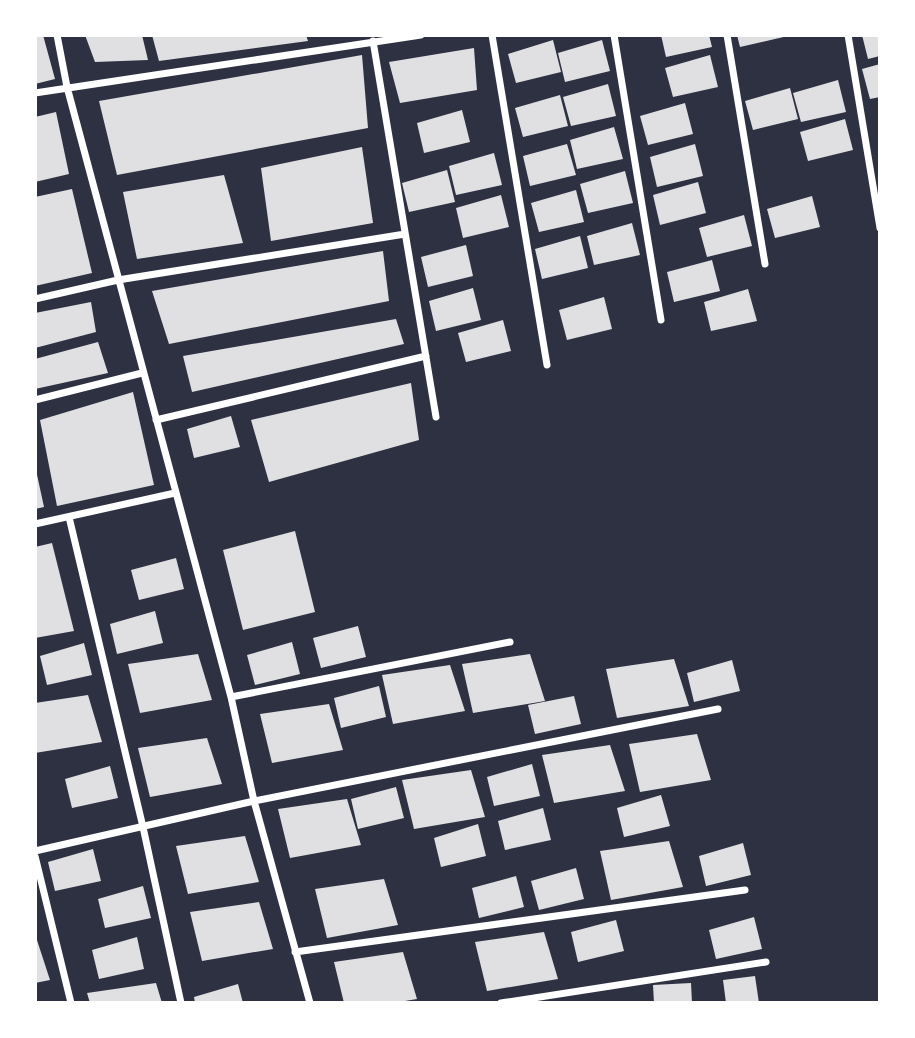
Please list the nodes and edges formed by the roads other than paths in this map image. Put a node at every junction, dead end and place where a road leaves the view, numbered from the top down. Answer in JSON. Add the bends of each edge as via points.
{"nodes":[{"id":1,"x":57,"y":35,"type":"edge"},
{"id":2,"x":421,"y":35,"type":"edge"},
{"id":3,"x":492,"y":35,"type":"edge"},
{"id":4,"x":614,"y":35,"type":"edge"},
{"id":5,"x":726,"y":35,"type":"edge"},
{"id":6,"x":848,"y":35,"type":"edge"},
{"id":7,"x":373,"y":41,"type":"junction"},
{"id":8,"x":67,"y":87,"type":"junction"},
{"id":9,"x":35,"y":93,"type":"edge"},
{"id":10,"x":880,"y":228,"type":"edge"},
{"id":11,"x":405,"y":234,"type":"junction"},
{"id":12,"x":765,"y":264,"type":"dead end"},
{"id":13,"x":118,"y":280,"type":"junction"},
{"id":14,"x":35,"y":299,"type":"edge"},
{"id":15,"x":661,"y":320,"type":"dead end"},
{"id":16,"x":426,"y":356,"type":"junction"},
{"id":17,"x":547,"y":365,"type":"dead end"},
{"id":18,"x":142,"y":373,"type":"junction"},
{"id":19,"x":35,"y":401,"type":"edge"},
{"id":20,"x":436,"y":417,"type":"dead end"},
{"id":21,"x":156,"y":421,"type":"junction"},
{"id":22,"x":175,"y":493,"type":"junction"},
{"id":23,"x":69,"y":517,"type":"junction"},
{"id":24,"x":35,"y":524,"type":"edge"},
{"id":25,"x":510,"y":642,"type":"dead end"},
{"id":26,"x":231,"y":697,"type":"junction"},
{"id":27,"x":718,"y":709,"type":"dead end"},
{"id":28,"x":254,"y":801,"type":"junction"},
{"id":29,"x":143,"y":827,"type":"junction"},
{"id":30,"x":35,"y":851,"type":"edge"},
{"id":31,"x":35,"y":856,"type":"edge"},
{"id":32,"x":745,"y":890,"type":"dead end"},
{"id":33,"x":295,"y":952,"type":"junction"},
{"id":34,"x":766,"y":962,"type":"dead end"},
{"id":35,"x":71,"y":1003,"type":"edge"},
{"id":36,"x":181,"y":1003,"type":"edge"},
{"id":37,"x":310,"y":1003,"type":"edge"},
{"id":38,"x":501,"y":1003,"type":"edge"}],
"edges":[{"from":1,"to":8,"type":"street"},
{"from":2,"to":7,"type":"street"},
{"from":3,"to":17,"type":"street"},
{"from":4,"to":15,"type":"street"},
{"from":5,"to":12,"type":"street"},
{"from":6,"to":10,"type":"street"},
{"from":7,"to":8,"type":"street"},
{"from":7,"to":11,"type":"street"},
{"from":8,"to":9,"type":"street"},
{"from":8,"to":13,"type":"street"},
{"from":11,"to":13,"type":"street"},
{"from":11,"to":16,"type":"street"},
{"from":13,"to":14,"type":"street"},
{"from":13,"to":18,"type":"street"},
{"from":16,"to":20,"type":"street"},
{"from":16,"to":21,"type":"street"},
{"from":18,"to":19,"type":"street"},
{"from":18,"to":21,"type":"street"},
{"from":21,"to":22,"type":"street"},
{"from":22,"to":23,"type":"street"},
{"from":22,"to":26,"type":"street"},
{"from":23,"to":24,"type":"street"},
{"from":23,"to":29,"type":"street"},
{"from":25,"to":26,"type":"street"},
{"from":26,"to":28,"type":"street"},
{"from":27,"to":28,"type":"street"},
{"from":28,"to":29,"type":"street"},
{"from":28,"to":33,"type":"street"},
{"from":29,"to":30,"type":"street"},
{"from":29,"to":36,"type":"street"},
{"from":31,"to":35,"type":"street"},
{"from":32,"to":33,"type":"street"},
{"from":33,"to":37,"type":"street"},
{"from":34,"to":38,"type":"street"}]}
